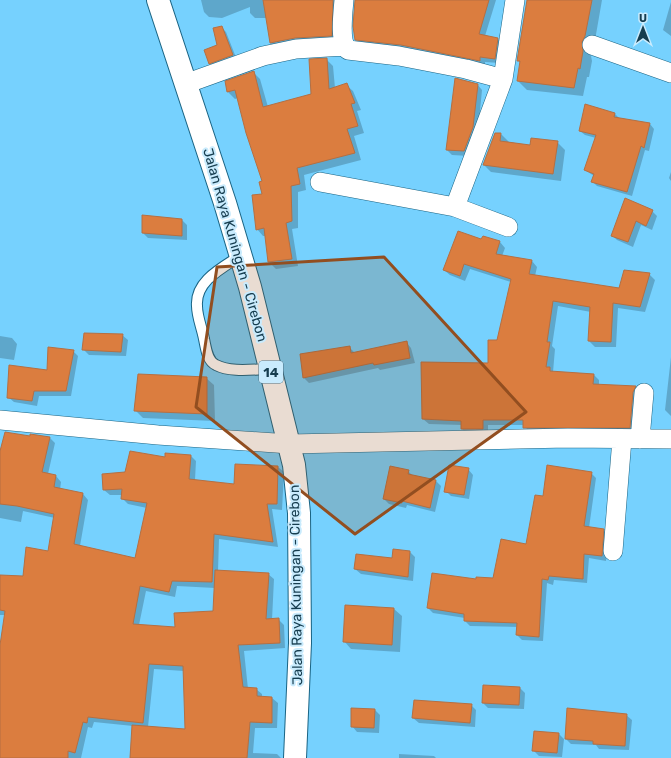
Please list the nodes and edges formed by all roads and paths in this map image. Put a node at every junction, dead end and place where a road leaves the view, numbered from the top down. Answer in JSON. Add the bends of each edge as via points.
{"nodes":[{"id":1,"x":158,"y":0,"type":"edge"},
{"id":2,"x":344,"y":0,"type":"edge"},
{"id":3,"x":515,"y":0,"type":"edge"},
{"id":4,"x":592,"y":45,"type":"dead end"},
{"id":5,"x":344,"y":46,"type":"junction"},
{"id":6,"x":671,"y":73,"type":"edge"},
{"id":7,"x":502,"y":79,"type":"junction"},
{"id":8,"x":185,"y":84,"type":"junction"},
{"id":9,"x":320,"y":182,"type":"dead end"},
{"id":10,"x":455,"y":207,"type":"junction"},
{"id":11,"x":508,"y":226,"type":"dead end"},
{"id":12,"x":240,"y":256,"type":"junction"},
{"id":13,"x":271,"y":369,"type":"junction"},
{"id":14,"x":644,"y":393,"type":"dead end"},
{"id":15,"x":0,"y":420,"type":"edge"},
{"id":16,"x":631,"y":439,"type":"junction"},
{"id":17,"x":671,"y":439,"type":"edge"},
{"id":18,"x":290,"y":444,"type":"junction"},
{"id":19,"x":612,"y":551,"type":"dead end"},
{"id":20,"x":296,"y":758,"type":"edge"}],
"edges":[{"from":1,"to":8,"type":"highway","name":"Jalan Raya Kuningan - Cirebon","number":"14"},
{"from":2,"to":5,"type":"street"},
{"from":3,"to":7,"type":"street"},
{"from":4,"to":6,"type":"street"},
{"from":5,"to":7,"type":"street","via":[[348,50],[399,56]]},
{"from":5,"to":8,"type":"street","via":[[296,49],[240,64]]},
{"from":7,"to":10,"type":"street"},
{"from":8,"to":12,"type":"highway","name":"Jalan Raya Kuningan - Cirebon","number":"14"},
{"from":9,"to":10,"type":"street"},
{"from":10,"to":11,"type":"street"},
{"from":12,"to":13,"type":"highway","name":"Jalan Raya Kuningan - Cirebon","number":"14"},
{"from":12,"to":13,"type":"lane","via":[[208,278],[200,288],[197,307],[207,350],[211,362],[217,366],[231,369]]},
{"from":13,"to":18,"type":"highway","name":"Jalan Raya Kuningan - Cirebon","number":"14"},
{"from":14,"to":16,"type":"street"},
{"from":15,"to":18,"type":"street"},
{"from":16,"to":17,"type":"street"},
{"from":16,"to":18,"type":"street"},
{"from":16,"to":19,"type":"street"},
{"from":18,"to":20,"type":"highway","name":"Jalan Raya Kuningan - Cirebon","number":"14","via":[[299,513],[300,643]]}]}
